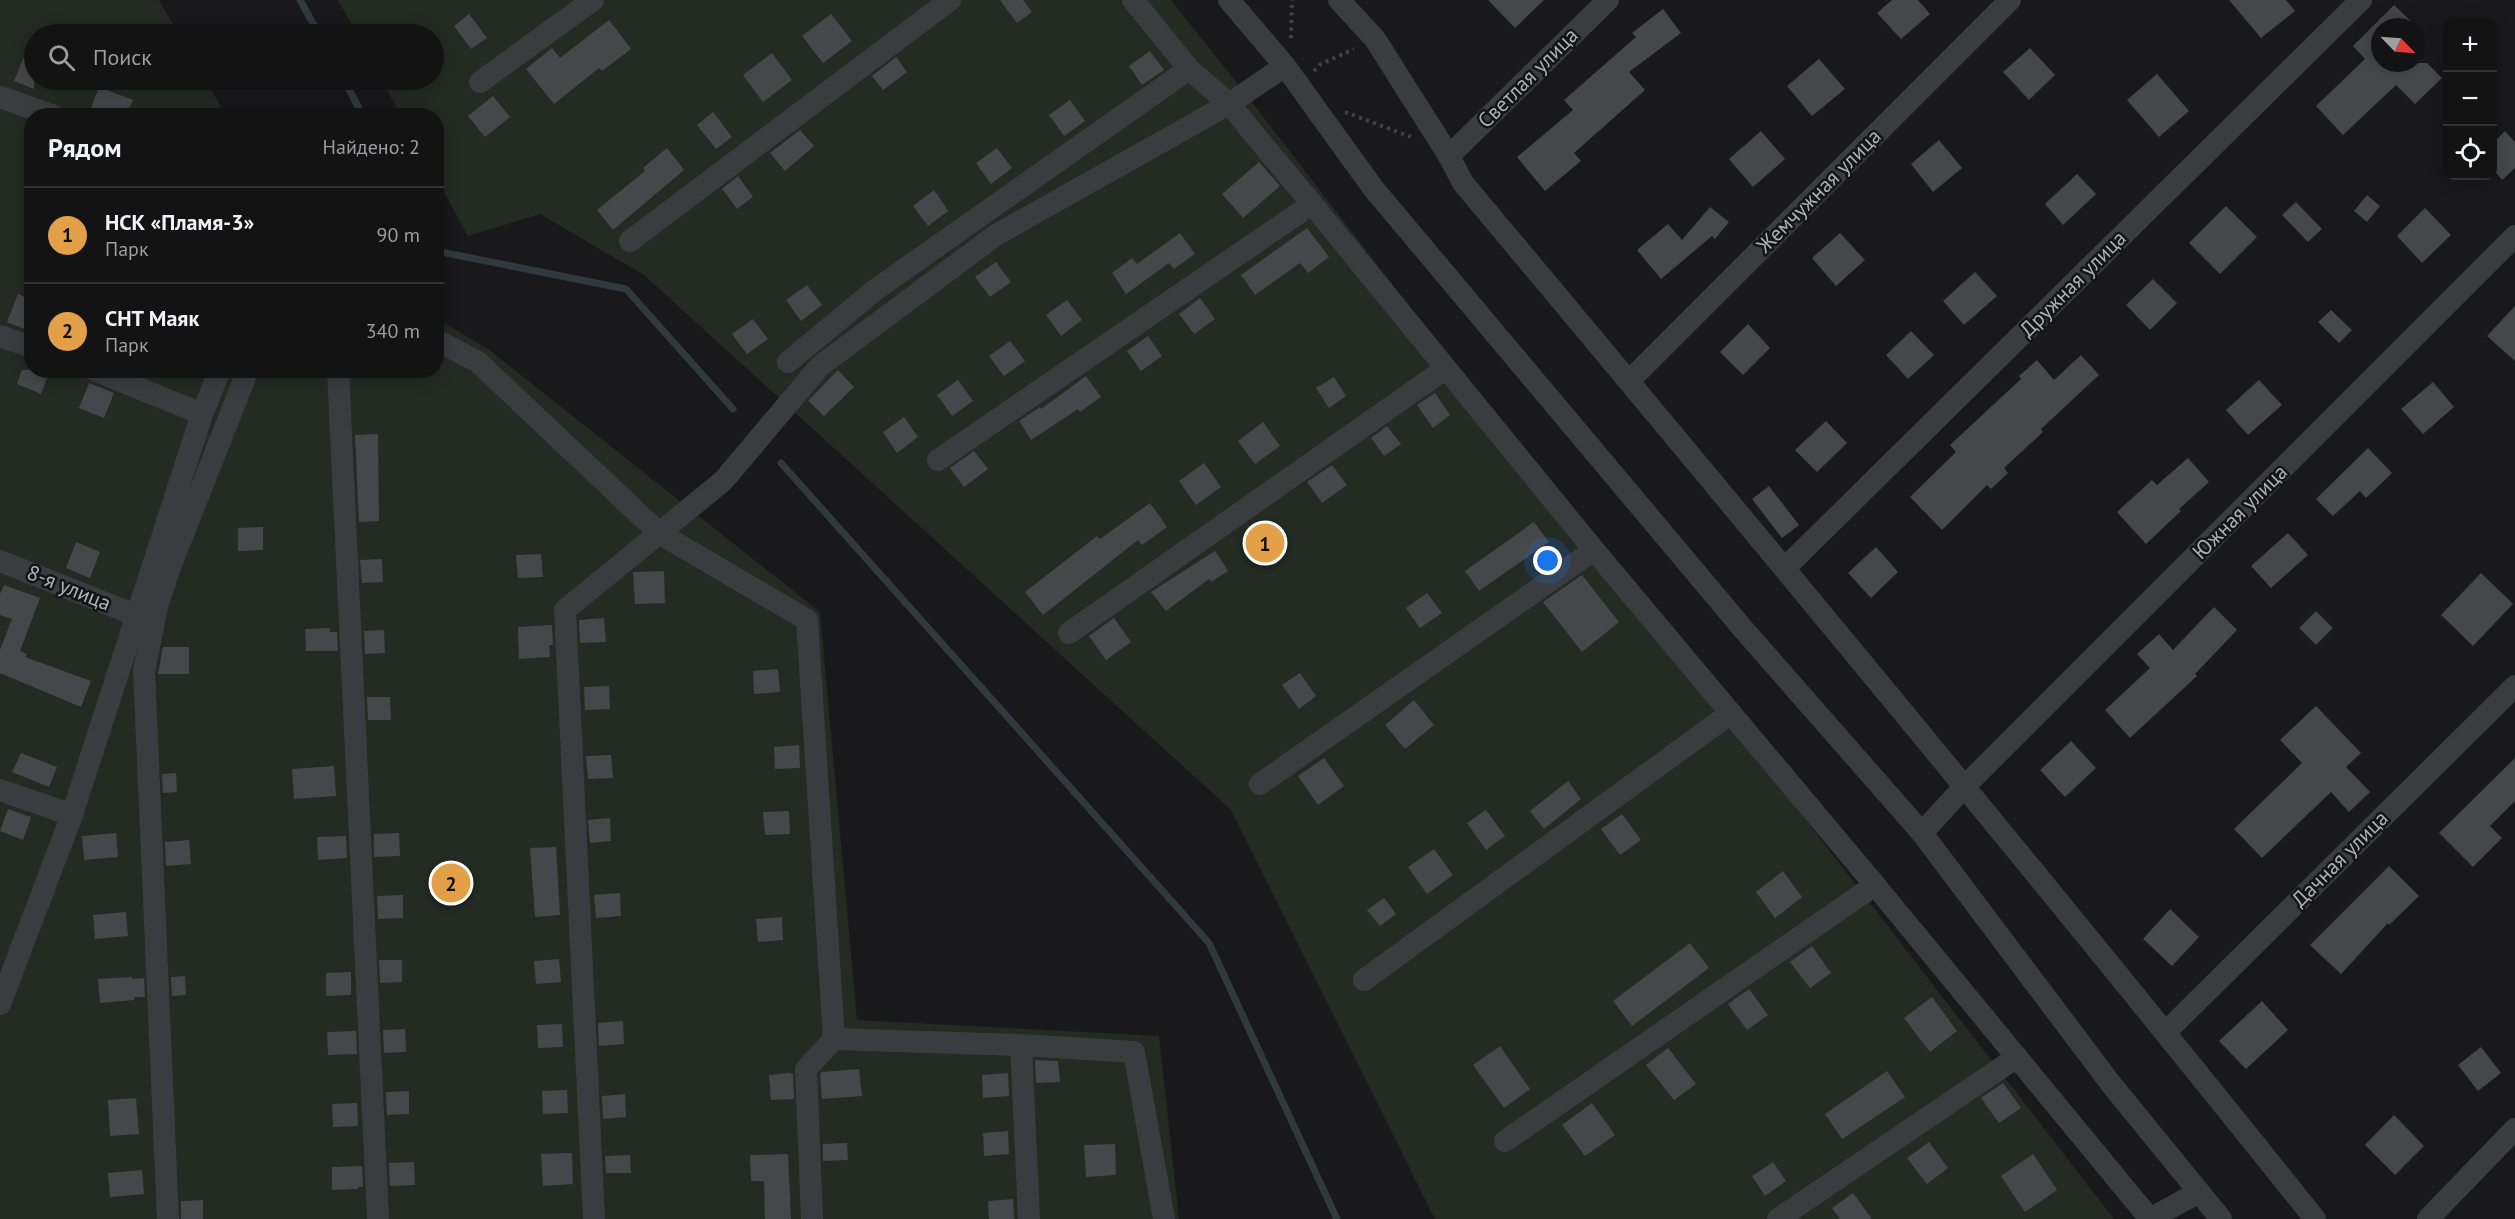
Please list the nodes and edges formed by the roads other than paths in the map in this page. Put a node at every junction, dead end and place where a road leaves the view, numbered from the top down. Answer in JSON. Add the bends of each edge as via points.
{"nodes":[{"id":1,"x":593,"y":0,"type":"edge"},
{"id":2,"x":950,"y":0,"type":"edge"},
{"id":3,"x":1133,"y":0,"type":"edge"},
{"id":4,"x":1229,"y":0,"type":"edge"},
{"id":5,"x":1339,"y":0,"type":"edge"},
{"id":6,"x":1608,"y":0,"type":"edge"},
{"id":7,"x":2010,"y":0,"type":"edge"},
{"id":8,"x":2361,"y":0,"type":"edge"},
{"id":9,"x":1288,"y":56,"type":"junction"},
{"id":10,"x":1189,"y":69,"type":"junction"},
{"id":11,"x":480,"y":82,"type":"dead end"},
{"id":12,"x":0,"y":97,"type":"edge"},
{"id":13,"x":1229,"y":104,"type":"junction"},
{"id":14,"x":31,"y":108,"type":"edge"},
{"id":15,"x":1443,"y":147,"type":"junction"},
{"id":16,"x":1312,"y":204,"type":"junction"},
{"id":17,"x":2515,"y":236,"type":"edge"},
{"id":18,"x":630,"y":241,"type":"dead end"},
{"id":19,"x":0,"y":336,"type":"edge"},
{"id":20,"x":24,"y":344,"type":"edge"},
{"id":21,"x":444,"y":344,"type":"edge"},
{"id":22,"x":788,"y":362,"type":"dead end"},
{"id":23,"x":1445,"y":369,"type":"junction"},
{"id":24,"x":114,"y":378,"type":"edge"},
{"id":25,"x":217,"y":378,"type":"edge"},
{"id":26,"x":245,"y":378,"type":"edge"},
{"id":27,"x":338,"y":378,"type":"edge"},
{"id":28,"x":1629,"y":381,"type":"junction"},
{"id":29,"x":202,"y":414,"type":"junction"},
{"id":30,"x":938,"y":460,"type":"dead end"},
{"id":31,"x":659,"y":533,"type":"junction"},
{"id":32,"x":1594,"y":550,"type":"junction"},
{"id":33,"x":0,"y":561,"type":"edge"},
{"id":34,"x":1785,"y":568,"type":"junction"},
{"id":35,"x":138,"y":616,"type":"junction"},
{"id":36,"x":1069,"y":633,"type":"dead end"},
{"id":37,"x":2515,"y":686,"type":"edge"},
{"id":38,"x":1731,"y":713,"type":"junction"},
{"id":39,"x":1260,"y":784,"type":"dead end"},
{"id":40,"x":1964,"y":787,"type":"junction"},
{"id":41,"x":0,"y":790,"type":"edge"},
{"id":42,"x":72,"y":815,"type":"junction"},
{"id":43,"x":1922,"y":833,"type":"junction"},
{"id":44,"x":1875,"y":885,"type":"junction"},
{"id":45,"x":1364,"y":980,"type":"dead end"},
{"id":46,"x":0,"y":1004,"type":"edge"},
{"id":47,"x":2166,"y":1032,"type":"junction"},
{"id":48,"x":834,"y":1039,"type":"junction"},
{"id":49,"x":1021,"y":1045,"type":"junction"},
{"id":50,"x":2017,"y":1057,"type":"junction"},
{"id":51,"x":2515,"y":1129,"type":"edge"},
{"id":52,"x":1505,"y":1141,"type":"dead end"},
{"id":53,"x":2199,"y":1192,"type":"junction"},
{"id":54,"x":168,"y":1219,"type":"edge"},
{"id":55,"x":378,"y":1219,"type":"edge"},
{"id":56,"x":594,"y":1219,"type":"edge"},
{"id":57,"x":812,"y":1219,"type":"edge"},
{"id":58,"x":1029,"y":1219,"type":"edge"},
{"id":59,"x":1164,"y":1219,"type":"edge"},
{"id":60,"x":1778,"y":1219,"type":"edge"},
{"id":61,"x":2150,"y":1219,"type":"edge"},
{"id":62,"x":2221,"y":1219,"type":"edge"},
{"id":63,"x":2315,"y":1219,"type":"edge"},
{"id":64,"x":2428,"y":1219,"type":"edge"}],
"edges":[{"from":1,"to":11,"type":"street"},
{"from":2,"to":18,"type":"street"},
{"from":3,"to":10,"type":"street"},
{"from":4,"to":9,"type":"street"},
{"from":5,"to":15,"type":"street","via":[[1378,45]]},
{"from":6,"to":15,"type":"street","name":"Светлая улица"},
{"from":7,"to":28,"type":"street","name":"Жемчужная улица"},
{"from":8,"to":34,"type":"street","name":"Дружная улица"},
{"from":9,"to":13,"type":"street"},
{"from":9,"to":43,"type":"street","via":[[1373,188],[1744,630]]},
{"from":10,"to":13,"type":"street"},
{"from":10,"to":22,"type":"street","via":[[875,290]]},
{"from":12,"to":14,"type":"street"},
{"from":13,"to":16,"type":"street"},
{"from":13,"to":31,"type":"street","via":[[996,235],[820,366],[723,481]]},
{"from":15,"to":28,"type":"street","via":[[1463,183]]},
{"from":16,"to":23,"type":"street"},
{"from":16,"to":30,"type":"street"},
{"from":17,"to":40,"type":"street","name":"Южная улица"},
{"from":19,"to":20,"type":"street"},
{"from":21,"to":31,"type":"street","via":[[478,362]]},
{"from":23,"to":32,"type":"street"},
{"from":23,"to":36,"type":"street"},
{"from":24,"to":29,"type":"street"},
{"from":25,"to":29,"type":"street"},
{"from":26,"to":54,"type":"street","via":[[156,607],[144,671]]},
{"from":27,"to":55,"type":"street"},
{"from":28,"to":34,"type":"street"},
{"from":29,"to":35,"type":"street"},
{"from":31,"to":48,"type":"street","via":[[807,620]]},
{"from":31,"to":56,"type":"street","via":[[566,610]]},
{"from":32,"to":38,"type":"street"},
{"from":32,"to":39,"type":"street"},
{"from":33,"to":35,"type":"street","name":"8-я улица"},
{"from":34,"to":40,"type":"street"},
{"from":35,"to":42,"type":"street"},
{"from":37,"to":47,"type":"street","name":"Дачная улица"},
{"from":38,"to":44,"type":"street"},
{"from":38,"to":45,"type":"street"},
{"from":40,"to":43,"type":"street","name":"Южная улица"},
{"from":40,"to":47,"type":"street"},
{"from":41,"to":42,"type":"street"},
{"from":42,"to":46,"type":"street"},
{"from":43,"to":53,"type":"street","via":[[2111,1084]]},
{"from":44,"to":50,"type":"street"},
{"from":44,"to":52,"type":"street"},
{"from":47,"to":63,"type":"street"},
{"from":48,"to":49,"type":"street"},
{"from":48,"to":57,"type":"street","via":[[806,1069]]},
{"from":49,"to":58,"type":"street"},
{"from":49,"to":59,"type":"street","via":[[1134,1052]]},
{"from":50,"to":60,"type":"street"},
{"from":50,"to":61,"type":"street"},
{"from":51,"to":64,"type":"street"},
{"from":53,"to":61,"type":"street"},
{"from":53,"to":62,"type":"street"}]}
